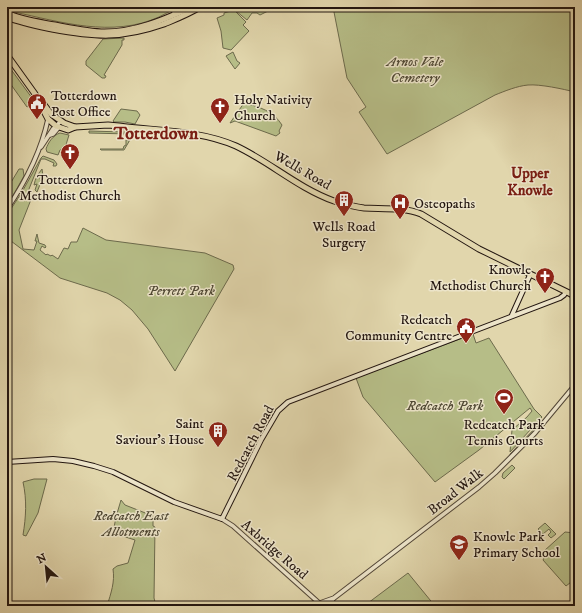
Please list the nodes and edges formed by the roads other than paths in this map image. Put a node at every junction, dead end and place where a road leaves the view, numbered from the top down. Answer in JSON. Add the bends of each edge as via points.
{"nodes":[{"id":1,"x":192,"y":7,"type":"edge"},
{"id":2,"x":200,"y":7,"type":"edge"},
{"id":3,"x":176,"y":10,"type":"edge"},
{"id":4,"x":184,"y":11,"type":"edge"},
{"id":5,"x":7,"y":16,"type":"edge"},
{"id":6,"x":148,"y":25,"type":"junction"},
{"id":7,"x":7,"y":55,"type":"edge"},
{"id":8,"x":50,"y":116,"type":"junction"},
{"id":9,"x":59,"y":125,"type":"junction"},
{"id":10,"x":40,"y":148,"type":"junction"},
{"id":11,"x":7,"y":209,"type":"edge"},
{"id":12,"x":530,"y":275,"type":"junction"},
{"id":13,"x":566,"y":292,"type":"junction"},
{"id":14,"x":575,"y":297,"type":"edge"},
{"id":15,"x":514,"y":308,"type":"junction"},
{"id":16,"x":519,"y":312,"type":"junction"},
{"id":17,"x":512,"y":315,"type":"junction"},
{"id":18,"x":575,"y":385,"type":"edge"},
{"id":19,"x":7,"y":462,"type":"edge"},
{"id":20,"x":222,"y":519,"type":"junction"},
{"id":21,"x":312,"y":596,"type":"junction"},
{"id":22,"x":334,"y":598,"type":"junction"},
{"id":23,"x":319,"y":603,"type":"junction"},
{"id":24,"x":309,"y":605,"type":"edge"},
{"id":25,"x":324,"y":606,"type":"edge"},
{"id":26,"x":328,"y":606,"type":"edge"}],
"edges":[{"from":1,"to":4,"type":"highway"},
{"from":2,"to":4,"type":"highway"},
{"from":3,"to":6,"type":"highway"},
{"from":4,"to":5,"type":"highway","via":[[146,30],[111,36],[69,32]]},
{"from":4,"to":6,"type":"highway"},
{"from":5,"to":6,"type":"highway","via":[[85,31],[121,31]]},
{"from":7,"to":8,"type":"highway","name":"Wells Road"},
{"from":8,"to":9,"type":"highway","name":"Wells Road"},
{"from":8,"to":10,"type":"street"},
{"from":9,"to":10,"type":"street"},
{"from":9,"to":12,"type":"highway","name":"Wells Road","via":[[108,125],[215,138],[250,154],[306,188],[335,201],[362,208],[419,213],[479,249]]},
{"from":10,"to":11,"type":"street"},
{"from":12,"to":13,"type":"highway","name":"Wells Road"},
{"from":12,"to":15,"type":"main road"},
{"from":13,"to":14,"type":"highway","name":"Wells Road"},
{"from":13,"to":16,"type":"main road","name":"Redcatch Road","via":[[560,298]]},
{"from":15,"to":16,"type":"main road"},
{"from":15,"to":17,"type":"main road"},
{"from":16,"to":17,"type":"main road","name":"Redcatch Road"},
{"from":17,"to":20,"type":"main road","name":"Redcatch Road","via":[[288,402],[278,411]]},
{"from":18,"to":22,"type":"street","name":"Broad Walk","via":[[535,434],[495,473]]},
{"from":19,"to":20,"type":"main road","via":[[53,459],[94,466],[113,472],[174,502]]},
{"from":20,"to":21,"type":"street","name":"Axbridge Road"},
{"from":21,"to":23,"type":"street","name":"Axbridge Road"},
{"from":21,"to":24,"type":"street","name":"Axbridge Road"},
{"from":22,"to":23,"type":"street","name":"Broad Walk"},
{"from":22,"to":26,"type":"street","name":"Broad Walk"},
{"from":23,"to":24,"type":"street","name":"Broad Walk"},
{"from":23,"to":25,"type":"street"}]}
